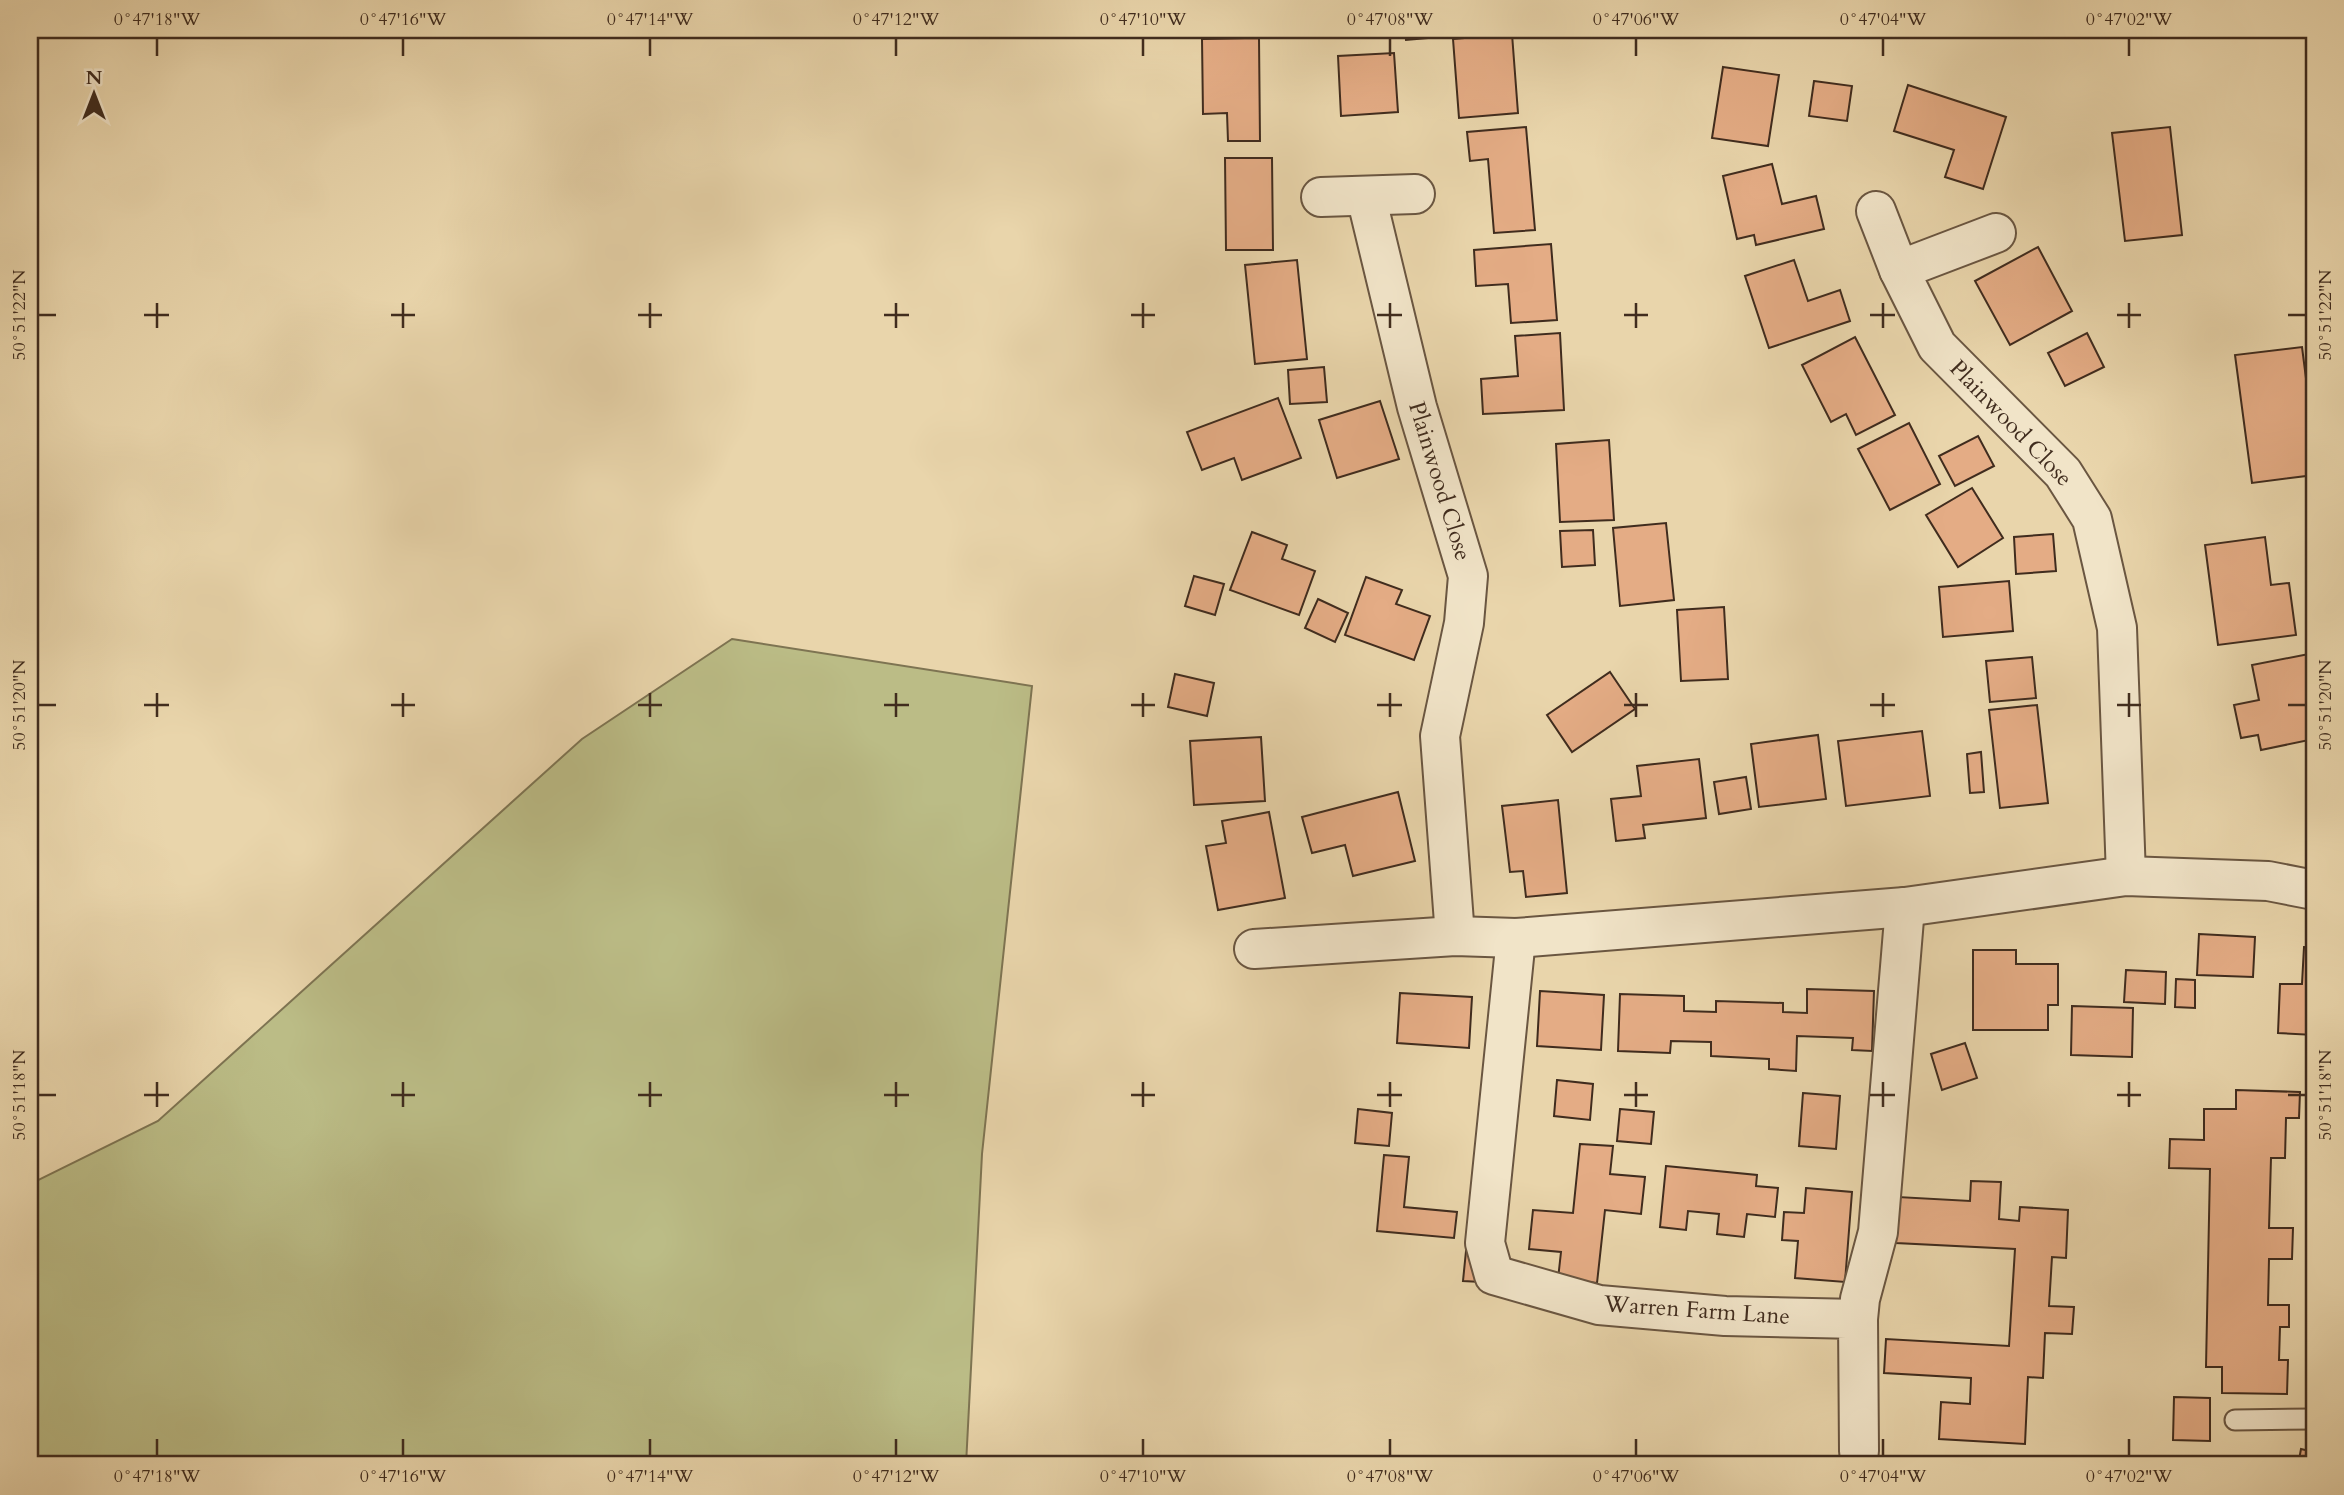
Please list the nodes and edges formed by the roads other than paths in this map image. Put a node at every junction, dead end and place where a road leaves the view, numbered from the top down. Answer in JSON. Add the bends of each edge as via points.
{"nodes":[{"id":1,"x":1416,"y":194,"type":"dead end"},
{"id":2,"x":1366,"y":196,"type":"junction"},
{"id":3,"x":1321,"y":197,"type":"dead end"},
{"id":4,"x":1876,"y":211,"type":"dead end"},
{"id":5,"x":1996,"y":233,"type":"dead end"},
{"id":6,"x":1899,"y":270,"type":"junction"},
{"id":7,"x":2126,"y":876,"type":"junction"},
{"id":8,"x":2314,"y":890,"type":"edge"},
{"id":9,"x":1905,"y":907,"type":"junction"},
{"id":10,"x":1455,"y":936,"type":"junction"},
{"id":11,"x":1516,"y":938,"type":"junction"},
{"id":12,"x":1254,"y":949,"type":"dead end"},
{"id":13,"x":1858,"y":1319,"type":"junction"},
{"id":14,"x":2314,"y":1419,"type":"edge"},
{"id":15,"x":2235,"y":1420,"type":"dead end"},
{"id":16,"x":1859,"y":1451,"type":"dead end"}],
"edges":[{"from":1,"to":2,"type":"street"},
{"from":2,"to":3,"type":"street"},
{"from":2,"to":10,"type":"street","name":"Plainwood Close","via":[[1417,407],[1468,576],[1464,623],[1440,736]]},
{"from":4,"to":6,"type":"street","name":"Plainwood Close"},
{"from":5,"to":6,"type":"street"},
{"from":6,"to":7,"type":"street","name":"Plainwood Close","via":[[1937,346],[2063,472],[2092,519],[2117,628]]},
{"from":7,"to":8,"type":"street","via":[[2268,881]]},
{"from":7,"to":9,"type":"street"},
{"from":9,"to":11,"type":"street"},
{"from":9,"to":13,"type":"street","via":[[1878,1232]]},
{"from":10,"to":11,"type":"street"},
{"from":10,"to":12,"type":"street"},
{"from":11,"to":13,"type":"street","name":"Warren Farm Lane","via":[[1485,1243],[1494,1275],[1599,1305],[1725,1316]]},
{"from":13,"to":16,"type":"street"},
{"from":14,"to":15,"type":"lane"}]}
